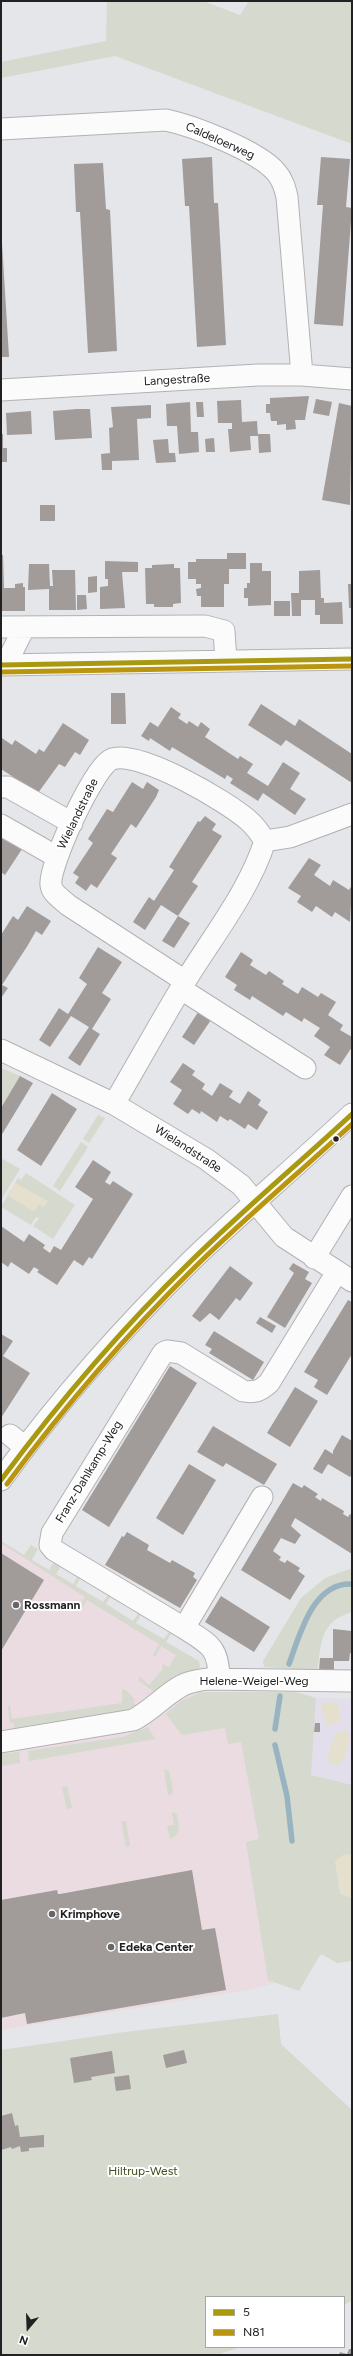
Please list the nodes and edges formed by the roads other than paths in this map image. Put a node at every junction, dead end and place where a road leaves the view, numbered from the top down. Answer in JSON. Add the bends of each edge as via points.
{"nodes":[{"id":1,"x":1,"y":129,"type":"edge"},
{"id":2,"x":302,"y":375,"type":"junction"},
{"id":3,"x":352,"y":379,"type":"edge"},
{"id":4,"x":1,"y":390,"type":"edge"},
{"id":5,"x":1,"y":628,"type":"edge"},
{"id":6,"x":24,"y":628,"type":"junction"},
{"id":7,"x":352,"y":659,"type":"edge"},
{"id":8,"x":226,"y":661,"type":"junction"},
{"id":9,"x":4,"y":665,"type":"edge"},
{"id":10,"x":1,"y":787,"type":"edge"},
{"id":11,"x":352,"y":814,"type":"edge"},
{"id":12,"x":72,"y":823,"type":"junction"},
{"id":13,"x":1,"y":825,"type":"edge"},
{"id":14,"x":265,"y":841,"type":"junction"},
{"id":15,"x":57,"y":857,"type":"junction"},
{"id":16,"x":183,"y":985,"type":"junction"},
{"id":17,"x":1,"y":1050,"type":"edge"},
{"id":18,"x":305,"y":1068,"type":"dead end"},
{"id":19,"x":114,"y":1104,"type":"junction"},
{"id":20,"x":352,"y":1114,"type":"edge"},
{"id":21,"x":352,"y":1196,"type":"edge"},
{"id":22,"x":256,"y":1203,"type":"junction"},
{"id":23,"x":314,"y":1258,"type":"junction"},
{"id":24,"x":345,"y":1277,"type":"edge"},
{"id":25,"x":1,"y":1480,"type":"edge"},
{"id":26,"x":262,"y":1497,"type":"dead end"},
{"id":27,"x":184,"y":1628,"type":"junction"},
{"id":28,"x":219,"y":1679,"type":"junction"},
{"id":29,"x":352,"y":1681,"type":"edge"},
{"id":30,"x":1,"y":1742,"type":"edge"}],
"edges":[{"from":1,"to":2,"type":"street","name":"Caldeloerweg","via":[[166,120],[181,123],[264,161],[279,176],[287,197]]},
{"from":2,"to":3,"type":"street","name":"Langestraße"},
{"from":2,"to":4,"type":"street","name":"Langestraße","via":[[258,375]]},
{"from":5,"to":6,"type":"street"},
{"from":6,"to":8,"type":"street","via":[[205,626],[224,631]]},
{"from":6,"to":9,"type":"street"},
{"from":7,"to":8,"type":"street"},
{"from":8,"to":9,"type":"street"},
{"from":10,"to":12,"type":"street","via":[[8,787]]},
{"from":11,"to":14,"type":"street","via":[[290,837]]},
{"from":12,"to":14,"type":"street","name":"Wielandstraße","via":[[102,767],[111,759],[125,758],[173,775],[208,793],[248,820]]},
{"from":12,"to":15,"type":"street","name":"Wielandstraße"},
{"from":13,"to":15,"type":"street"},
{"from":14,"to":16,"type":"street","via":[[233,906]]},
{"from":15,"to":16,"type":"street","name":"Wielandstraße","via":[[51,874],[51,886],[55,894]]},
{"from":16,"to":18,"type":"street","name":"Wielandstraße"},
{"from":16,"to":19,"type":"street"},
{"from":17,"to":19,"type":"street","name":"Wielandstraße"},
{"from":19,"to":22,"type":"street","name":"Wielandstraße","via":[[206,1159],[241,1185]]},
{"from":20,"to":22,"type":"street"},
{"from":21,"to":23,"type":"street"},
{"from":22,"to":23,"type":"street","name":"Wielandstraße","via":[[284,1237]]},
{"from":22,"to":25,"type":"street","via":[[192,1260],[18,1441]]},
{"from":23,"to":24,"type":"street","name":"Wielandstraße"},
{"from":24,"to":27,"type":"street","name":"Franz-Dahlkamp-Weg","via":[[261,1391],[243,1391],[181,1353],[163,1353],[59,1521],[50,1540],[54,1550]]},
{"from":26,"to":27,"type":"street"},
{"from":27,"to":28,"type":"street","name":"Franz-Dahlkamp-Weg","via":[[209,1644],[215,1651]]},
{"from":28,"to":29,"type":"street","name":"Helene-Weigel-Weg"},
{"from":28,"to":30,"type":"street","name":"Helene-Weigel-Weg","via":[[188,1683],[175,1690],[147,1713],[133,1720]]}]}
